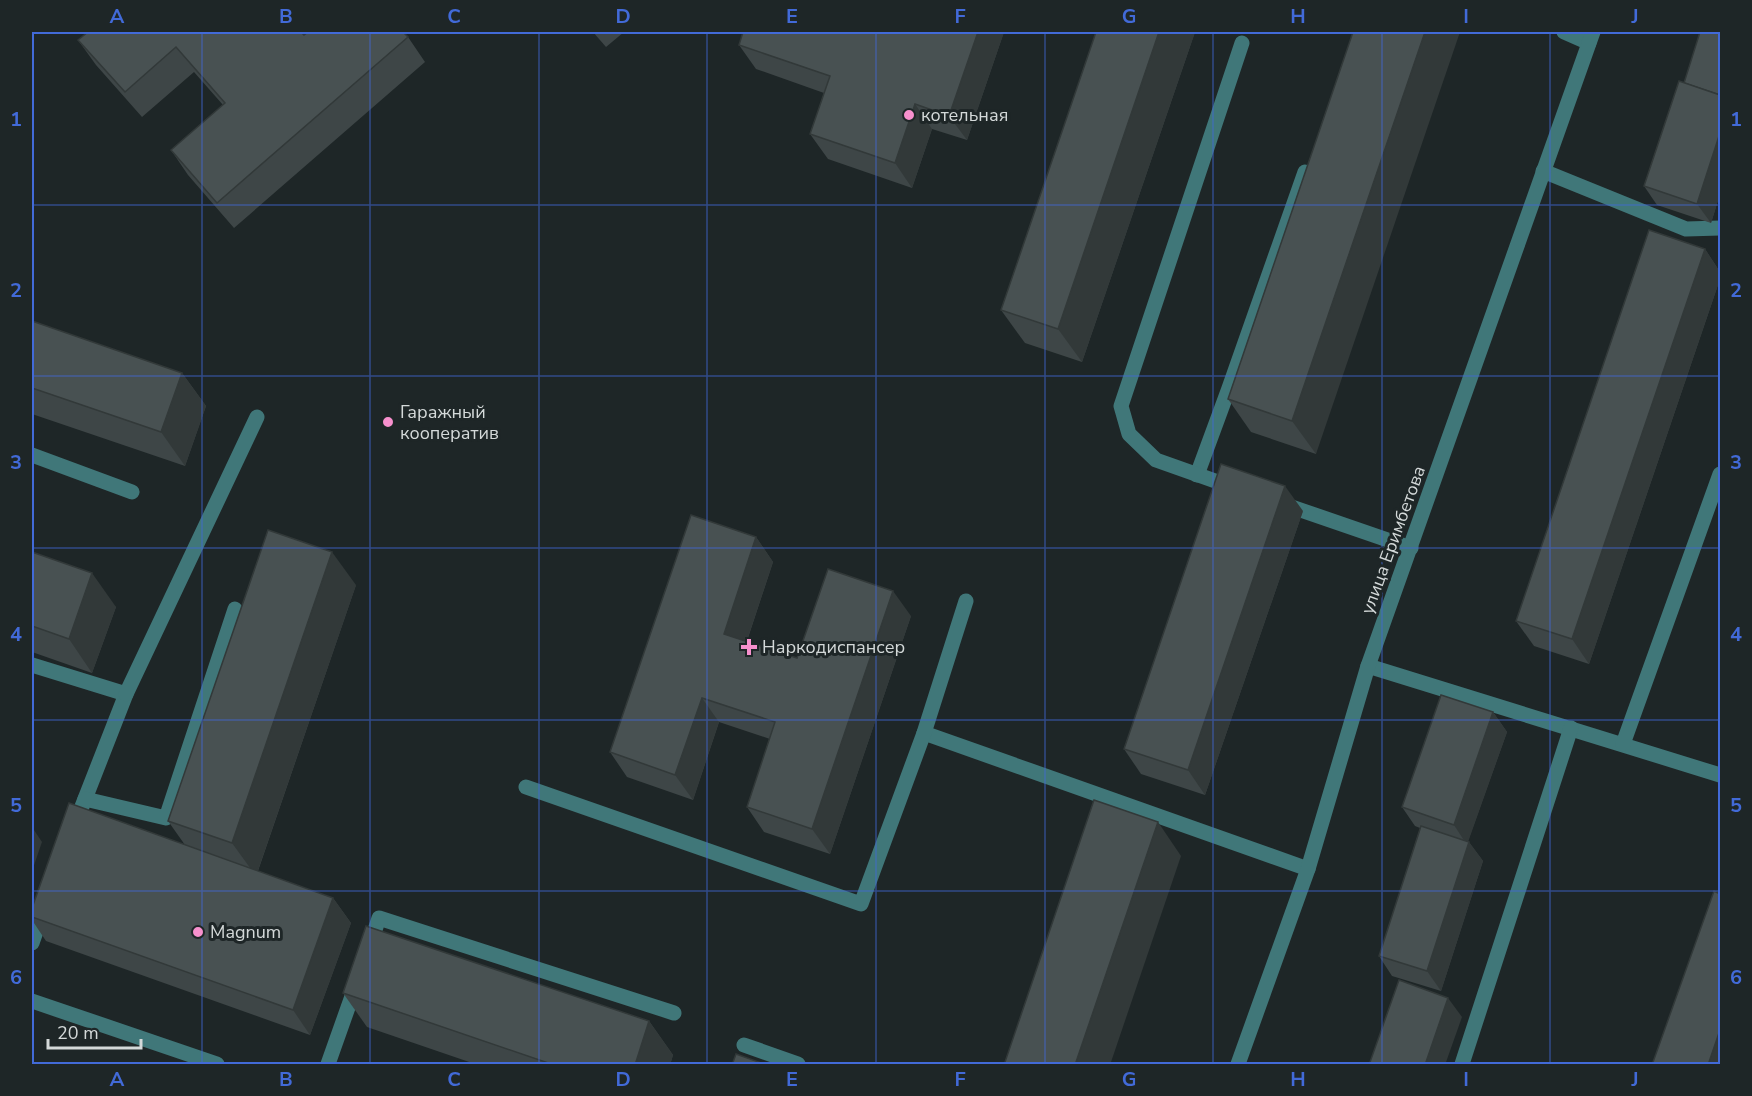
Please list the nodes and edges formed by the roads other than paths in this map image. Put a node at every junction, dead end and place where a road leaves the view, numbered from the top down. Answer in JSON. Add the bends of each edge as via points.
{"nodes":[{"id":1,"x":1564,"y":32,"type":"edge"},
{"id":2,"x":1591,"y":37,"type":"edge"},
{"id":3,"x":1242,"y":43,"type":"dead end"},
{"id":4,"x":1312,"y":153,"type":"edge"},
{"id":5,"x":1543,"y":171,"type":"junction"},
{"id":6,"x":1720,"y":228,"type":"edge"},
{"id":7,"x":257,"y":417,"type":"dead end"},
{"id":8,"x":32,"y":455,"type":"edge"},
{"id":9,"x":1720,"y":474,"type":"edge"},
{"id":10,"x":1197,"y":475,"type":"junction"},
{"id":11,"x":132,"y":492,"type":"dead end"},
{"id":12,"x":1248,"y":492,"type":"edge"},
{"id":13,"x":1269,"y":500,"type":"edge"},
{"id":14,"x":1411,"y":548,"type":"junction"},
{"id":15,"x":966,"y":601,"type":"dead end"},
{"id":16,"x":235,"y":609,"type":"dead end"},
{"id":17,"x":32,"y":665,"type":"edge"},
{"id":18,"x":1368,"y":666,"type":"junction"},
{"id":19,"x":126,"y":694,"type":"junction"},
{"id":20,"x":1571,"y":728,"type":"junction"},
{"id":21,"x":924,"y":733,"type":"junction"},
{"id":22,"x":1623,"y":744,"type":"junction"},
{"id":23,"x":1720,"y":775,"type":"edge"},
{"id":24,"x":526,"y":787,"type":"dead end"},
{"id":25,"x":85,"y":799,"type":"junction"},
{"id":26,"x":69,"y":843,"type":"edge"},
{"id":27,"x":1308,"y":869,"type":"junction"},
{"id":28,"x":48,"y":898,"type":"edge"},
{"id":29,"x":32,"y":943,"type":"edge"},
{"id":30,"x":32,"y":1001,"type":"edge"},
{"id":31,"x":674,"y":1013,"type":"dead end"},
{"id":32,"x":744,"y":1045,"type":"dead end"},
{"id":33,"x":217,"y":1065,"type":"edge"},
{"id":34,"x":328,"y":1065,"type":"edge"},
{"id":35,"x":798,"y":1065,"type":"edge"},
{"id":36,"x":1238,"y":1065,"type":"edge"},
{"id":37,"x":1462,"y":1065,"type":"edge"}],
"edges":[{"from":1,"to":2,"type":"street"},
{"from":2,"to":5,"type":"street","name":"улица Еримбетова"},
{"from":3,"to":10,"type":"street","via":[[1121,406],[1129,434],[1156,460]]},
{"from":4,"to":10,"type":"street"},
{"from":5,"to":6,"type":"street","via":[[1686,229]]},
{"from":5,"to":14,"type":"street","name":"улица Еримбетова"},
{"from":7,"to":19,"type":"street"},
{"from":8,"to":11,"type":"street"},
{"from":9,"to":22,"type":"street"},
{"from":10,"to":12,"type":"street","via":[[1213,487]]},
{"from":13,"to":14,"type":"street"},
{"from":14,"to":18,"type":"street","name":"улица Еримбетова"},
{"from":15,"to":21,"type":"street"},
{"from":16,"to":25,"type":"street","via":[[166,819]]},
{"from":17,"to":19,"type":"street"},
{"from":18,"to":20,"type":"street"},
{"from":18,"to":27,"type":"street","name":"улица Еримбетова"},
{"from":19,"to":25,"type":"street"},
{"from":20,"to":22,"type":"street"},
{"from":20,"to":37,"type":"street"},
{"from":21,"to":24,"type":"street","via":[[861,904]]},
{"from":21,"to":27,"type":"street"},
{"from":22,"to":23,"type":"street"},
{"from":25,"to":26,"type":"street"},
{"from":27,"to":36,"type":"street","name":"улица Еримбетова"},
{"from":28,"to":29,"type":"street"},
{"from":30,"to":33,"type":"street"},
{"from":31,"to":34,"type":"street","via":[[379,918]]},
{"from":32,"to":35,"type":"street"}]}
